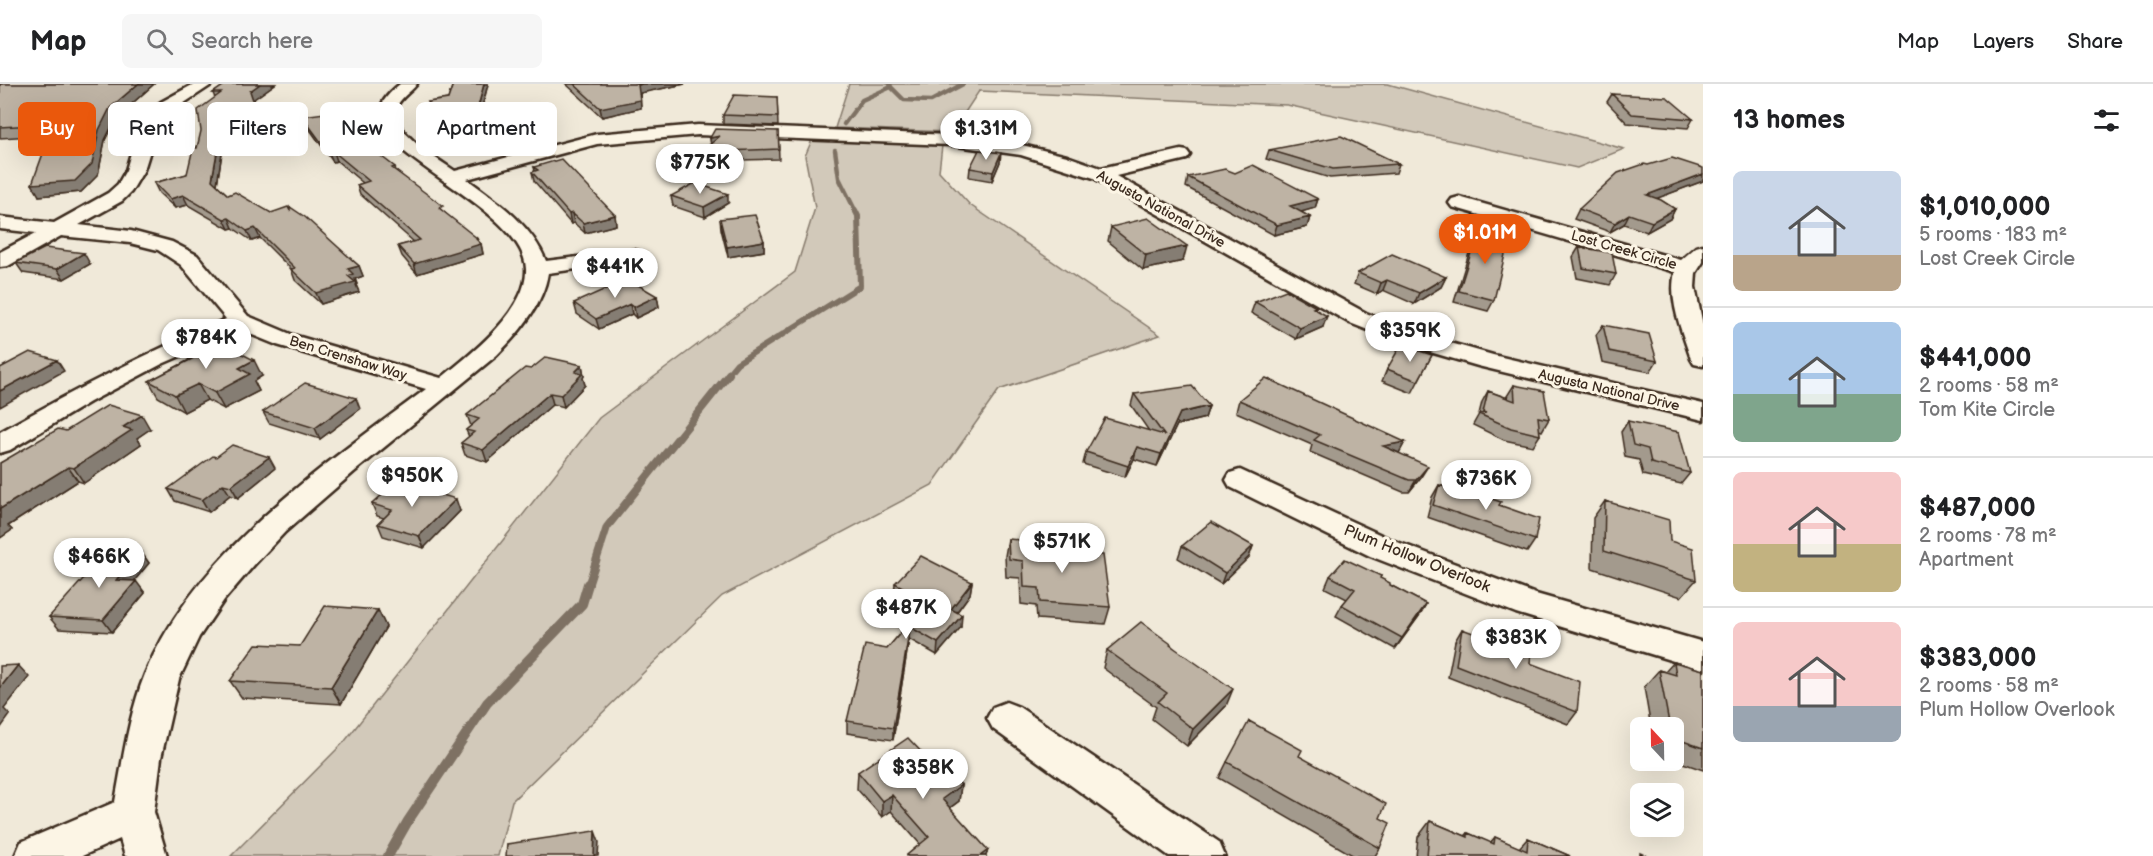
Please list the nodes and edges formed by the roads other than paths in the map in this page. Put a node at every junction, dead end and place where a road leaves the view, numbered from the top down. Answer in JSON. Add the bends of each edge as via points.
{"nodes":[{"id":1,"x":205,"y":84,"type":"edge"},
{"id":2,"x":409,"y":84,"type":"edge"},
{"id":3,"x":1181,"y":155,"type":"dead end"},
{"id":4,"x":1100,"y":174,"type":"junction"},
{"id":5,"x":454,"y":177,"type":"junction"},
{"id":6,"x":1459,"y":203,"type":"dead end"},
{"id":7,"x":0,"y":223,"type":"edge"},
{"id":8,"x":61,"y":228,"type":"junction"},
{"id":9,"x":1703,"y":251,"type":"edge"},
{"id":10,"x":634,"y":256,"type":"dead end"},
{"id":11,"x":0,"y":261,"type":"edge"},
{"id":12,"x":1686,"y":267,"type":"junction"},
{"id":13,"x":538,"y":268,"type":"junction"},
{"id":14,"x":240,"y":321,"type":"junction"},
{"id":15,"x":1703,"y":360,"type":"edge"},
{"id":16,"x":445,"y":387,"type":"junction"},
{"id":17,"x":1703,"y":412,"type":"edge"},
{"id":18,"x":0,"y":444,"type":"edge"},
{"id":19,"x":1240,"y":480,"type":"dead end"},
{"id":20,"x":1703,"y":656,"type":"edge"},
{"id":21,"x":1006,"y":718,"type":"dead end"},
{"id":22,"x":134,"y":813,"type":"junction"},
{"id":23,"x":36,"y":856,"type":"edge"},
{"id":24,"x":146,"y":856,"type":"edge"},
{"id":25,"x":1204,"y":856,"type":"edge"}],
"edges":[{"from":1,"to":8,"type":"street","via":[[151,119],[128,186]]},
{"from":2,"to":5,"type":"street","via":[[390,103],[387,116],[391,129]]},
{"from":3,"to":4,"type":"street"},
{"from":4,"to":5,"type":"street","name":"Augusta National Drive","via":[[1022,150],[950,140],[698,130],[598,139]]},
{"from":4,"to":17,"type":"street","name":"Augusta National Drive","via":[[1358,318],[1414,340],[1487,361]]},
{"from":5,"to":13,"type":"street","via":[[517,228],[533,250]]},
{"from":6,"to":12,"type":"street","name":"Lost Creek Circle"},
{"from":7,"to":8,"type":"street","name":"Ben Crenshaw Way"},
{"from":8,"to":11,"type":"street"},
{"from":8,"to":14,"type":"street","name":"Ben Crenshaw Way","via":[[131,237],[165,246],[189,260]]},
{"from":9,"to":12,"type":"street"},
{"from":10,"to":13,"type":"street"},
{"from":12,"to":15,"type":"street","via":[[1685,299]]},
{"from":13,"to":16,"type":"street","via":[[523,311],[497,342]]},
{"from":14,"to":16,"type":"street","name":"Ben Crenshaw Way","via":[[285,340]]},
{"from":14,"to":18,"type":"street","via":[[153,359]]},
{"from":16,"to":22,"type":"street","via":[[301,500],[242,555],[197,613],[165,670],[144,740]]},
{"from":19,"to":20,"type":"street","name":"Plum Hollow Overlook","via":[[1381,548],[1528,604]]},
{"from":21,"to":25,"type":"street"},
{"from":22,"to":23,"type":"street"},
{"from":22,"to":24,"type":"street"}]}
